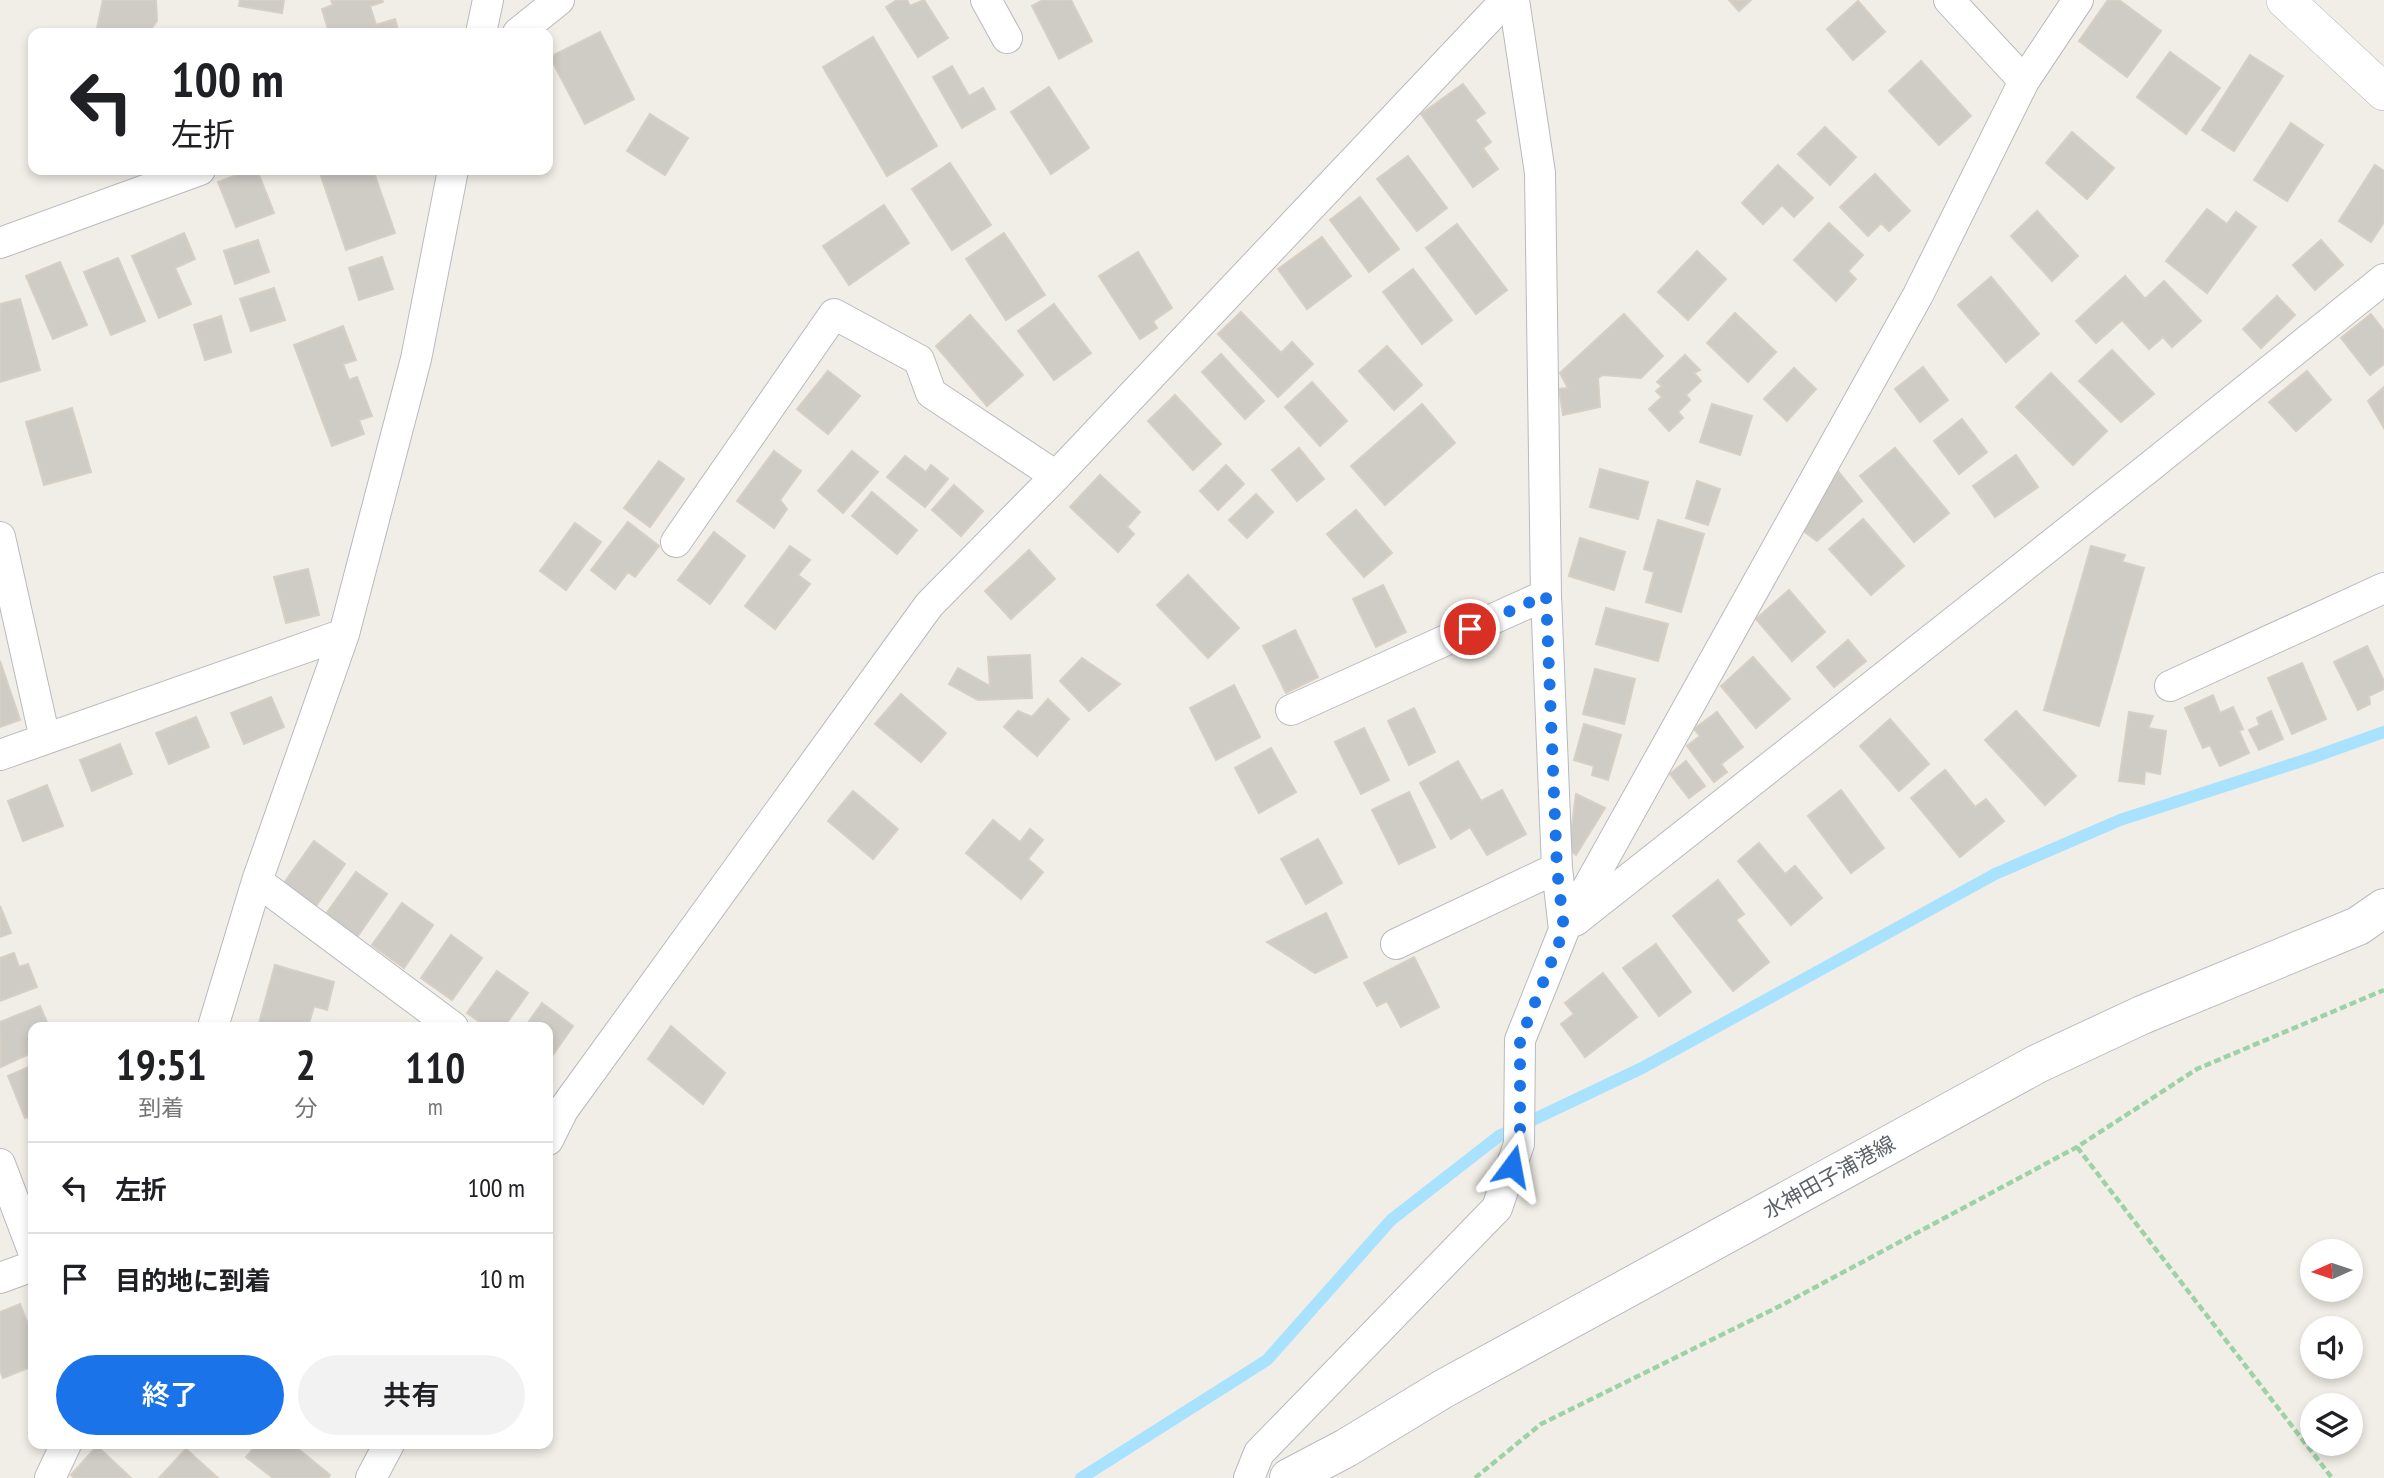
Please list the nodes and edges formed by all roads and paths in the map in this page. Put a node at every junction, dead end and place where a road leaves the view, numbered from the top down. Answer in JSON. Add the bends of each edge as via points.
{"nodes":[{"id":1,"x":488,"y":0,"type":"edge"},
{"id":2,"x":559,"y":0,"type":"edge"},
{"id":3,"x":986,"y":0,"type":"edge"},
{"id":4,"x":1506,"y":0,"type":"edge"},
{"id":5,"x":1514,"y":0,"type":"edge"},
{"id":6,"x":1949,"y":0,"type":"edge"},
{"id":7,"x":2078,"y":0,"type":"edge"},
{"id":8,"x":2285,"y":0,"type":"edge"},
{"id":9,"x":482,"y":28,"type":"edge"},
{"id":10,"x":524,"y":28,"type":"edge"},
{"id":11,"x":1007,"y":38,"type":"dead end"},
{"id":12,"x":2024,"y":81,"type":"junction"},
{"id":13,"x":2384,"y":92,"type":"edge"},
{"id":14,"x":186,"y":175,"type":"edge"},
{"id":15,"x":452,"y":175,"type":"edge"},
{"id":16,"x":0,"y":243,"type":"edge"},
{"id":17,"x":2384,"y":279,"type":"edge"},
{"id":18,"x":1056,"y":476,"type":"junction"},
{"id":19,"x":0,"y":537,"type":"edge"},
{"id":20,"x":676,"y":542,"type":"dead end"},
{"id":21,"x":2384,"y":588,"type":"edge"},
{"id":22,"x":1546,"y":595,"type":"junction"},
{"id":23,"x":344,"y":634,"type":"junction"},
{"id":24,"x":2170,"y":686,"type":"dead end"},
{"id":25,"x":1291,"y":709,"type":"dead end"},
{"id":26,"x":45,"y":739,"type":"junction"},
{"id":27,"x":0,"y":755,"type":"edge"},
{"id":28,"x":1557,"y":869,"type":"junction"},
{"id":29,"x":257,"y":881,"type":"junction"},
{"id":30,"x":2384,"y":908,"type":"edge"},
{"id":31,"x":1564,"y":930,"type":"junction"},
{"id":32,"x":1396,"y":944,"type":"dead end"},
{"id":33,"x":2384,"y":990,"type":"edge"},
{"id":34,"x":215,"y":1022,"type":"edge"},
{"id":35,"x":446,"y":1022,"type":"edge"},
{"id":36,"x":555,"y":1104,"type":"edge"},
{"id":37,"x":2077,"y":1147,"type":"junction"},
{"id":38,"x":0,"y":1164,"type":"edge"},
{"id":39,"x":28,"y":1238,"type":"edge"},
{"id":40,"x":28,"y":1268,"type":"edge"},
{"id":41,"x":0,"y":1278,"type":"edge"},
{"id":42,"x":64,"y":1449,"type":"edge"},
{"id":43,"x":386,"y":1449,"type":"edge"},
{"id":44,"x":1484,"y":1476,"type":"edge"},
{"id":45,"x":50,"y":1478,"type":"edge"},
{"id":46,"x":371,"y":1478,"type":"edge"},
{"id":47,"x":1249,"y":1478,"type":"edge"},
{"id":48,"x":1289,"y":1478,"type":"edge"},
{"id":49,"x":1475,"y":1478,"type":"edge"},
{"id":50,"x":2332,"y":1478,"type":"edge"}],
"edges":[{"from":1,"to":9,"type":"street"},
{"from":2,"to":10,"type":"street"},
{"from":3,"to":11,"type":"street"},
{"from":4,"to":18,"type":"street"},
{"from":5,"to":22,"type":"street","via":[[1540,173]]},
{"from":6,"to":12,"type":"street"},
{"from":7,"to":12,"type":"street"},
{"from":8,"to":13,"type":"street"},
{"from":12,"to":31,"type":"street","via":[[1918,295]]},
{"from":14,"to":16,"type":"street"},
{"from":15,"to":23,"type":"street","via":[[416,359]]},
{"from":17,"to":31,"type":"street"},
{"from":18,"to":20,"type":"street","via":[[931,393],[919,360],[834,314]]},
{"from":18,"to":36,"type":"street","via":[[929,605]]},
{"from":19,"to":26,"type":"street"},
{"from":21,"to":24,"type":"street"},
{"from":22,"to":25,"type":"street"},
{"from":22,"to":28,"type":"street"},
{"from":23,"to":26,"type":"street"},
{"from":23,"to":29,"type":"street"},
{"from":26,"to":27,"type":"street"},
{"from":28,"to":31,"type":"street"},
{"from":28,"to":32,"type":"street"},
{"from":29,"to":34,"type":"street"},
{"from":29,"to":35,"type":"street"},
{"from":30,"to":48,"type":"main road","name":"水神田子浦港線","via":[[2358,926],[2037,1064]]},
{"from":31,"to":47,"type":"street","via":[[1520,1040],[1520,1144],[1497,1208],[1259,1453]]},
{"from":33,"to":37,"type":"path","via":[[2197,1069]]},
{"from":37,"to":44,"type":"path","via":[[1782,1305],[1541,1423]]},
{"from":37,"to":50,"type":"path"},
{"from":38,"to":39,"type":"street"},
{"from":40,"to":41,"type":"street"},
{"from":42,"to":45,"type":"street"},
{"from":43,"to":46,"type":"street"},
{"from":44,"to":49,"type":"path"}]}
